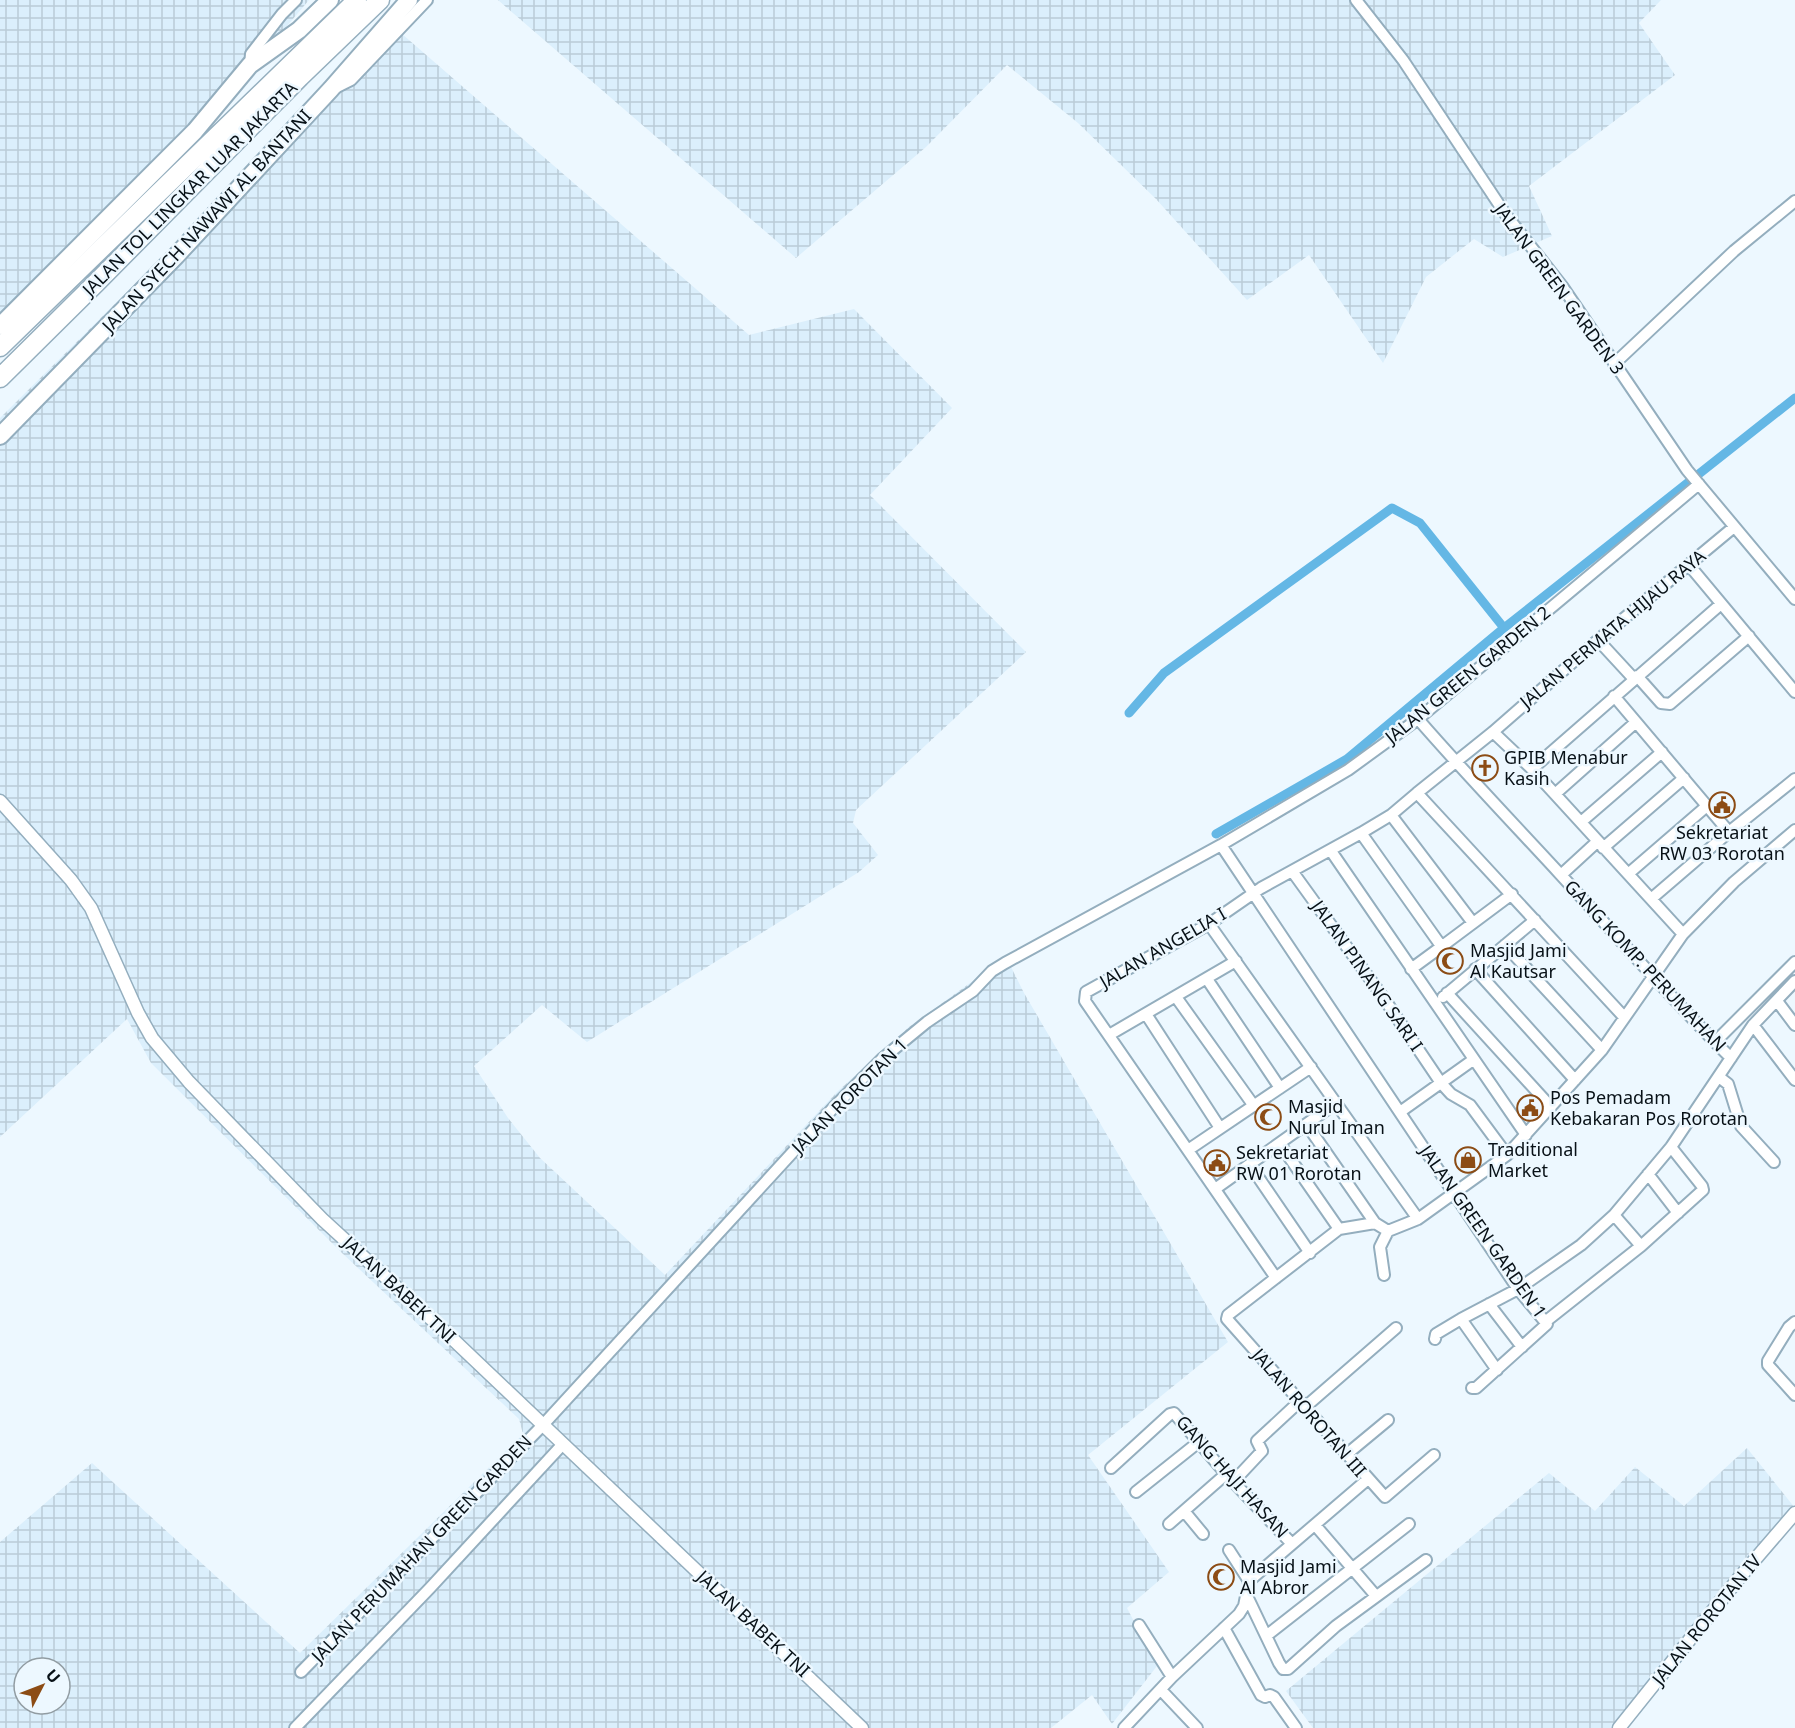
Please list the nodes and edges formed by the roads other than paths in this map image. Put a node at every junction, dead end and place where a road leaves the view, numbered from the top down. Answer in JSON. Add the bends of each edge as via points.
{"nodes":[{"id":1,"x":296,"y":0,"type":"edge"},
{"id":2,"x":330,"y":0,"type":"edge"},
{"id":3,"x":357,"y":0,"type":"edge"},
{"id":4,"x":380,"y":0,"type":"edge"},
{"id":5,"x":409,"y":0,"type":"edge"},
{"id":6,"x":427,"y":0,"type":"edge"},
{"id":7,"x":1356,"y":0,"type":"edge"},
{"id":8,"x":250,"y":65,"type":"junction"},
{"id":9,"x":331,"y":89,"type":"junction"},
{"id":10,"x":1795,"y":201,"type":"edge"},
{"id":11,"x":0,"y":326,"type":"edge"},
{"id":12,"x":0,"y":347,"type":"edge"},
{"id":13,"x":1614,"y":364,"type":"junction"},
{"id":14,"x":0,"y":378,"type":"edge"},
{"id":15,"x":0,"y":436,"type":"edge"},
{"id":16,"x":1698,"y":483,"type":"junction"},
{"id":17,"x":1734,"y":527,"type":"junction"},
{"id":18,"x":1689,"y":565,"type":"junction"},
{"id":19,"x":1795,"y":598,"type":"edge"},
{"id":20,"x":1721,"y":604,"type":"junction"},
{"id":21,"x":1749,"y":636,"type":"junction"},
{"id":22,"x":1598,"y":640,"type":"junction"},
{"id":23,"x":1635,"y":677,"type":"junction"},
{"id":24,"x":1795,"y":692,"type":"edge"},
{"id":25,"x":1614,"y":696,"type":"junction"},
{"id":26,"x":1418,"y":719,"type":"junction"},
{"id":27,"x":1636,"y":722,"type":"junction"},
{"id":28,"x":1493,"y":732,"type":"junction"},
{"id":29,"x":1662,"y":752,"type":"junction"},
{"id":30,"x":1455,"y":762,"type":"junction"},
{"id":31,"x":1532,"y":770,"type":"junction"},
{"id":32,"x":1684,"y":778,"type":"junction"},
{"id":33,"x":1795,"y":779,"type":"edge"},
{"id":34,"x":1417,"y":793,"type":"junction"},
{"id":35,"x":1555,"y":794,"type":"junction"},
{"id":36,"x":0,"y":801,"type":"edge"},
{"id":37,"x":1708,"y":805,"type":"junction"},
{"id":38,"x":1391,"y":815,"type":"junction"},
{"id":39,"x":1581,"y":822,"type":"junction"},
{"id":40,"x":1795,"y":830,"type":"edge"},
{"id":41,"x":1729,"y":832,"type":"junction"},
{"id":42,"x":1361,"y":833,"type":"junction"},
{"id":43,"x":1600,"y":844,"type":"junction"},
{"id":44,"x":1221,"y":845,"type":"junction"},
{"id":45,"x":1331,"y":851,"type":"junction"},
{"id":46,"x":1292,"y":871,"type":"junction"},
{"id":47,"x":1628,"y":874,"type":"junction"},
{"id":48,"x":1561,"y":875,"type":"junction"},
{"id":49,"x":1253,"y":893,"type":"junction"},
{"id":50,"x":1512,"y":894,"type":"junction"},
{"id":51,"x":1651,"y":899,"type":"junction"},
{"id":52,"x":1535,"y":920,"type":"junction"},
{"id":53,"x":1473,"y":923,"type":"junction"},
{"id":54,"x":1209,"y":924,"type":"junction"},
{"id":55,"x":1683,"y":934,"type":"junction"},
{"id":56,"x":1505,"y":945,"type":"junction"},
{"id":57,"x":1441,"y":947,"type":"junction"},
{"id":58,"x":1236,"y":961,"type":"junction"},
{"id":59,"x":1795,"y":962,"type":"edge"},
{"id":60,"x":1411,"y":969,"type":"junction"},
{"id":61,"x":1475,"y":969,"type":"junction"},
{"id":62,"x":1652,"y":976,"type":"junction"},
{"id":63,"x":1207,"y":979,"type":"junction"},
{"id":64,"x":1795,"y":981,"type":"edge"},
{"id":65,"x":1447,"y":993,"type":"junction"},
{"id":66,"x":1176,"y":997,"type":"junction"},
{"id":67,"x":1777,"y":1001,"type":"junction"},
{"id":68,"x":1437,"y":1004,"type":"junction"},
{"id":69,"x":1146,"y":1014,"type":"junction"},
{"id":70,"x":1624,"y":1017,"type":"junction"},
{"id":71,"x":1753,"y":1025,"type":"junction"},
{"id":72,"x":1795,"y":1025,"type":"edge"},
{"id":73,"x":1109,"y":1035,"type":"junction"},
{"id":74,"x":1715,"y":1042,"type":"junction"},
{"id":75,"x":1602,"y":1050,"type":"junction"},
{"id":76,"x":1731,"y":1059,"type":"junction"},
{"id":77,"x":1473,"y":1060,"type":"junction"},
{"id":78,"x":1311,"y":1067,"type":"junction"},
{"id":79,"x":1719,"y":1077,"type":"junction"},
{"id":80,"x":1575,"y":1080,"type":"junction"},
{"id":81,"x":1795,"y":1080,"type":"edge"},
{"id":82,"x":1441,"y":1083,"type":"junction"},
{"id":83,"x":1280,"y":1088,"type":"junction"},
{"id":84,"x":1336,"y":1103,"type":"junction"},
{"id":85,"x":1254,"y":1106,"type":"junction"},
{"id":86,"x":1551,"y":1107,"type":"junction"},
{"id":87,"x":1400,"y":1112,"type":"junction"},
{"id":88,"x":1307,"y":1125,"type":"junction"},
{"id":89,"x":1220,"y":1128,"type":"junction"},
{"id":90,"x":1526,"y":1135,"type":"junction"},
{"id":91,"x":1280,"y":1144,"type":"junction"},
{"id":92,"x":1671,"y":1147,"type":"junction"},
{"id":93,"x":1188,"y":1150,"type":"junction"},
{"id":94,"x":1507,"y":1155,"type":"junction"},
{"id":95,"x":1774,"y":1162,"type":"dead end"},
{"id":96,"x":1250,"y":1165,"type":"junction"},
{"id":97,"x":1648,"y":1174,"type":"junction"},
{"id":98,"x":1215,"y":1189,"type":"junction"},
{"id":99,"x":1459,"y":1191,"type":"junction"},
{"id":100,"x":1678,"y":1213,"type":"junction"},
{"id":101,"x":1614,"y":1215,"type":"junction"},
{"id":102,"x":1418,"y":1219,"type":"junction"},
{"id":103,"x":1375,"y":1223,"type":"junction"},
{"id":104,"x":1339,"y":1230,"type":"junction"},
{"id":105,"x":1388,"y":1231,"type":"junction"},
{"id":106,"x":1641,"y":1246,"type":"junction"},
{"id":107,"x":1310,"y":1253,"type":"junction"},
{"id":108,"x":1384,"y":1275,"type":"dead end"},
{"id":109,"x":1276,"y":1278,"type":"junction"},
{"id":110,"x":1518,"y":1289,"type":"junction"},
{"id":111,"x":1489,"y":1304,"type":"junction"},
{"id":112,"x":1461,"y":1319,"type":"junction"},
{"id":113,"x":1545,"y":1322,"type":"junction"},
{"id":114,"x":1793,"y":1327,"type":"edge"},
{"id":115,"x":1396,"y":1328,"type":"dead end"},
{"id":116,"x":1435,"y":1339,"type":"dead end"},
{"id":117,"x":1522,"y":1347,"type":"junction"},
{"id":118,"x":1497,"y":1370,"type":"junction"},
{"id":119,"x":1472,"y":1388,"type":"dead end"},
{"id":120,"x":1795,"y":1395,"type":"edge"},
{"id":121,"x":1302,"y":1405,"type":"junction"},
{"id":122,"x":1388,"y":1420,"type":"dead end"},
{"id":123,"x":544,"y":1427,"type":"junction"},
{"id":124,"x":1200,"y":1441,"type":"junction"},
{"id":125,"x":560,"y":1443,"type":"junction"},
{"id":126,"x":1347,"y":1454,"type":"junction"},
{"id":127,"x":1434,"y":1455,"type":"dead end"},
{"id":128,"x":1112,"y":1468,"type":"dead end"},
{"id":129,"x":1230,"y":1478,"type":"junction"},
{"id":130,"x":1368,"y":1479,"type":"junction"},
{"id":131,"x":1136,"y":1492,"type":"dead end"},
{"id":132,"x":1184,"y":1511,"type":"junction"},
{"id":133,"x":1795,"y":1512,"type":"edge"},
{"id":134,"x":1169,"y":1524,"type":"dead end"},
{"id":135,"x":1409,"y":1524,"type":"dead end"},
{"id":136,"x":1315,"y":1525,"type":"junction"},
{"id":137,"x":1203,"y":1534,"type":"dead end"},
{"id":138,"x":1292,"y":1544,"type":"junction"},
{"id":139,"x":1229,"y":1550,"type":"dead end"},
{"id":140,"x":1426,"y":1560,"type":"dead end"},
{"id":141,"x":1353,"y":1569,"type":"junction"},
{"id":142,"x":1249,"y":1581,"type":"junction"},
{"id":143,"x":1246,"y":1594,"type":"junction"},
{"id":144,"x":1376,"y":1596,"type":"junction"},
{"id":145,"x":1139,"y":1625,"type":"dead end"},
{"id":146,"x":1224,"y":1628,"type":"junction"},
{"id":147,"x":1266,"y":1636,"type":"junction"},
{"id":148,"x":301,"y":1672,"type":"dead end"},
{"id":149,"x":1172,"y":1677,"type":"junction"},
{"id":150,"x":1161,"y":1690,"type":"junction"},
{"id":151,"x":295,"y":1728,"type":"edge"},
{"id":152,"x":862,"y":1728,"type":"edge"},
{"id":153,"x":1124,"y":1728,"type":"edge"},
{"id":154,"x":1197,"y":1728,"type":"edge"},
{"id":155,"x":1296,"y":1728,"type":"edge"},
{"id":156,"x":1619,"y":1728,"type":"edge"}],
"edges":[{"from":1,"to":8,"type":"street","via":[[251,54]]},
{"from":2,"to":8,"type":"highway","via":[[299,30]]},
{"from":3,"to":12,"type":"highway","name":"JALAN TOL LINGKAR LUAR JAKARTA"},
{"from":4,"to":14,"type":"highway","name":"JALAN TOL LINGKAR LUAR JAKARTA"},
{"from":5,"to":9,"type":"highway","name":"JALAN SYECH NAWAWI AL BANTANI"},
{"from":6,"to":9,"type":"street","via":[[351,80]]},
{"from":7,"to":13,"type":"street","name":"JALAN GREEN GARDEN 3","via":[[1402,60],[1506,215],[1562,285]]},
{"from":8,"to":11,"type":"highway","via":[[195,131]]},
{"from":9,"to":15,"type":"highway","name":"JALAN SYECH NAWAWI AL BANTANI","via":[[176,256]]},
{"from":10,"to":13,"type":"street","via":[[1734,251]]},
{"from":13,"to":16,"type":"street","name":"JALAN GREEN GARDEN 3"},
{"from":16,"to":17,"type":"street","name":"JALAN GREEN GARDEN 3"},
{"from":16,"to":26,"type":"street","name":"JALAN GREEN GARDEN 2"},
{"from":17,"to":18,"type":"street","name":"JALAN PERMATA HIJAU RAYA"},
{"from":17,"to":19,"type":"street","name":"JALAN GREEN GARDEN 3"},
{"from":18,"to":20,"type":"street"},
{"from":18,"to":22,"type":"street","name":"JALAN PERMATA HIJAU RAYA"},
{"from":20,"to":21,"type":"street"},
{"from":20,"to":23,"type":"street"},
{"from":21,"to":23,"type":"street","via":[[1670,704],[1661,703]]},
{"from":21,"to":24,"type":"street"},
{"from":22,"to":23,"type":"street"},
{"from":22,"to":28,"type":"street","name":"JALAN PERMATA HIJAU RAYA"},
{"from":23,"to":25,"type":"street"},
{"from":25,"to":27,"type":"street"},
{"from":25,"to":31,"type":"street"},
{"from":26,"to":30,"type":"street","name":"GANG KOMP. PERUMAHAN"},
{"from":26,"to":44,"type":"street","name":"JALAN GREEN GARDEN 2","via":[[1348,770]]},
{"from":27,"to":29,"type":"street"},
{"from":27,"to":35,"type":"street"},
{"from":28,"to":30,"type":"street"},
{"from":28,"to":31,"type":"street"},
{"from":29,"to":32,"type":"street"},
{"from":29,"to":39,"type":"street"},
{"from":30,"to":34,"type":"street"},
{"from":30,"to":48,"type":"street","name":"GANG KOMP. PERUMAHAN"},
{"from":31,"to":35,"type":"street"},
{"from":32,"to":37,"type":"street"},
{"from":32,"to":43,"type":"street"},
{"from":33,"to":41,"type":"street"},
{"from":34,"to":38,"type":"street"},
{"from":34,"to":50,"type":"street"},
{"from":35,"to":39,"type":"street"},
{"from":36,"to":123,"type":"street","name":"JALAN BABEK TNI","via":[[91,908],[138,1013],[168,1060],[322,1220]]},
{"from":37,"to":41,"type":"street"},
{"from":37,"to":47,"type":"street"},
{"from":38,"to":42,"type":"street"},
{"from":38,"to":53,"type":"street"},
{"from":39,"to":43,"type":"street"},
{"from":40,"to":55,"type":"street","name":"JALAN GREEN GARDEN 1","via":[[1734,882]]},
{"from":41,"to":51,"type":"street"},
{"from":42,"to":45,"type":"street"},
{"from":42,"to":57,"type":"street"},
{"from":43,"to":47,"type":"street"},
{"from":43,"to":48,"type":"street"},
{"from":44,"to":49,"type":"street","name":"JALAN GREEN GARDEN 1"},
{"from":44,"to":123,"type":"street","name":"JALAN ROROTAN 1","via":[[992,971],[972,991],[882,1059]]},
{"from":45,"to":46,"type":"street"},
{"from":45,"to":60,"type":"street"},
{"from":46,"to":49,"type":"street"},
{"from":46,"to":82,"type":"street","name":"JALAN PINANG SARI I"},
{"from":47,"to":51,"type":"street"},
{"from":48,"to":62,"type":"street","name":"GANG KOMP. PERUMAHAN"},
{"from":49,"to":54,"type":"street","name":"JALAN ANGELIA I"},
{"from":49,"to":87,"type":"street","name":"JALAN GREEN GARDEN 1"},
{"from":50,"to":52,"type":"street"},
{"from":50,"to":53,"type":"street"},
{"from":51,"to":55,"type":"street"},
{"from":52,"to":56,"type":"street"},
{"from":52,"to":70,"type":"street"},
{"from":53,"to":57,"type":"street"},
{"from":54,"to":58,"type":"street"},
{"from":54,"to":73,"type":"street","name":"JALAN ANGELIA I","via":[[1086,992],[1084,1001]]},
{"from":55,"to":62,"type":"street","name":"JALAN GREEN GARDEN 1"},
{"from":56,"to":61,"type":"street"},
{"from":56,"to":75,"type":"street"},
{"from":57,"to":60,"type":"street"},
{"from":58,"to":63,"type":"street"},
{"from":58,"to":78,"type":"street"},
{"from":59,"to":74,"type":"street"},
{"from":60,"to":68,"type":"street"},
{"from":61,"to":65,"type":"street"},
{"from":61,"to":80,"type":"street"},
{"from":62,"to":70,"type":"street","name":"JALAN GREEN GARDEN 1"},
{"from":62,"to":74,"type":"street","name":"GANG KOMP. PERUMAHAN"},
{"from":63,"to":66,"type":"street"},
{"from":63,"to":83,"type":"street"},
{"from":64,"to":67,"type":"street"},
{"from":65,"to":68,"type":"street"},
{"from":65,"to":86,"type":"street"},
{"from":66,"to":69,"type":"street"},
{"from":66,"to":85,"type":"street"},
{"from":67,"to":71,"type":"street"},
{"from":67,"to":72,"type":"street"},
{"from":68,"to":77,"type":"street"},
{"from":69,"to":73,"type":"street"},
{"from":69,"to":89,"type":"street"},
{"from":70,"to":75,"type":"street","name":"JALAN GREEN GARDEN 1"},
{"from":71,"to":76,"type":"street"},
{"from":71,"to":81,"type":"street"},
{"from":73,"to":93,"type":"street","name":"JALAN ANGELIA I"},
{"from":74,"to":76,"type":"street","name":"GANG KOMP. PERUMAHAN"},
{"from":75,"to":80,"type":"street","name":"JALAN GREEN GARDEN 1"},
{"from":76,"to":79,"type":"street","name":"GANG KOMP. PERUMAHAN"},
{"from":77,"to":82,"type":"street"},
{"from":77,"to":90,"type":"street"},
{"from":78,"to":83,"type":"street"},
{"from":78,"to":84,"type":"street"},
{"from":79,"to":92,"type":"street","name":"GANG KOMP. PERUMAHAN"},
{"from":79,"to":95,"type":"street","via":[[1728,1084],[1741,1126]]},
{"from":80,"to":86,"type":"street","name":"JALAN GREEN GARDEN 1"},
{"from":82,"to":87,"type":"street"},
{"from":82,"to":94,"type":"street","name":"JALAN PINANG SARI I","via":[[1451,1094],[1470,1104]]},
{"from":83,"to":85,"type":"street"},
{"from":84,"to":88,"type":"street"},
{"from":84,"to":102,"type":"street"},
{"from":85,"to":89,"type":"street"},
{"from":86,"to":90,"type":"street","name":"JALAN GREEN GARDEN 1"},
{"from":87,"to":99,"type":"street","name":"JALAN GREEN GARDEN 1"},
{"from":88,"to":91,"type":"street"},
{"from":88,"to":103,"type":"street"},
{"from":89,"to":93,"type":"street"},
{"from":90,"to":94,"type":"street","name":"JALAN GREEN GARDEN 1"},
{"from":91,"to":96,"type":"street"},
{"from":91,"to":104,"type":"street"},
{"from":92,"to":97,"type":"street","name":"GANG KOMP. PERUMAHAN"},
{"from":92,"to":100,"type":"street","via":[[1703,1188]]},
{"from":93,"to":98,"type":"street","name":"JALAN ANGELIA I"},
{"from":94,"to":99,"type":"street","name":"JALAN GREEN GARDEN 1"},
{"from":96,"to":98,"type":"street"},
{"from":96,"to":107,"type":"street"},
{"from":97,"to":100,"type":"street"},
{"from":97,"to":101,"type":"street","name":"GANG KOMP. PERUMAHAN"},
{"from":98,"to":109,"type":"street","name":"JALAN ANGELIA I"},
{"from":99,"to":102,"type":"street"},
{"from":99,"to":110,"type":"street","name":"JALAN GREEN GARDEN 1"},
{"from":100,"to":106,"type":"street"},
{"from":101,"to":106,"type":"street"},
{"from":101,"to":110,"type":"street","name":"GANG KOMP. PERUMAHAN","via":[[1581,1245]]},
{"from":102,"to":105,"type":"street"},
{"from":103,"to":104,"type":"street"},
{"from":103,"to":105,"type":"street"},
{"from":104,"to":107,"type":"street"},
{"from":105,"to":108,"type":"street","via":[[1380,1247]]},
{"from":106,"to":113,"type":"street"},
{"from":107,"to":109,"type":"street"},
{"from":109,"to":121,"type":"street","name":"JALAN ROROTAN III","via":[[1227,1319]]},
{"from":110,"to":111,"type":"street","name":"GANG KOMP. PERUMAHAN"},
{"from":110,"to":113,"type":"street","name":"JALAN GREEN GARDEN 1"},
{"from":111,"to":112,"type":"street","name":"GANG KOMP. PERUMAHAN"},
{"from":111,"to":117,"type":"street"},
{"from":112,"to":116,"type":"street","name":"GANG KOMP. PERUMAHAN"},
{"from":112,"to":118,"type":"street"},
{"from":113,"to":117,"type":"street","name":"JALAN GREEN GARDEN 1","via":[[1546,1326]]},
{"from":114,"to":120,"type":"street","via":[[1768,1365]]},
{"from":115,"to":121,"type":"street"},
{"from":117,"to":118,"type":"street","name":"JALAN GREEN GARDEN 1"},
{"from":118,"to":119,"type":"street","name":"JALAN GREEN GARDEN 1"},
{"from":121,"to":126,"type":"street","name":"JALAN ROROTAN III"},
{"from":121,"to":129,"type":"street","via":[[1257,1441],[1263,1451]]},
{"from":122,"to":126,"type":"street"},
{"from":123,"to":125,"type":"street","name":"JALAN BABEK TNI"},
{"from":123,"to":148,"type":"street","name":"JALAN PERUMAHAN GREEN GARDEN"},
{"from":124,"to":128,"type":"street","name":"GANG HAJI HASAN","via":[[1178,1415],[1170,1414]]},
{"from":124,"to":129,"type":"street","name":"GANG HAJI HASAN"},
{"from":124,"to":131,"type":"street"},
{"from":125,"to":151,"type":"street","via":[[430,1588]]},
{"from":125,"to":152,"type":"street","name":"JALAN BABEK TNI"},
{"from":126,"to":130,"type":"street","name":"JALAN ROROTAN III"},
{"from":127,"to":130,"type":"street","via":[[1386,1497]]},
{"from":129,"to":132,"type":"street"},
{"from":129,"to":138,"type":"street","name":"GANG HAJI HASAN"},
{"from":130,"to":136,"type":"street","name":"JALAN ROROTAN III"},
{"from":132,"to":134,"type":"street"},
{"from":132,"to":137,"type":"street"},
{"from":133,"to":156,"type":"street","name":"JALAN ROROTAN IV"},
{"from":135,"to":141,"type":"street"},
{"from":136,"to":138,"type":"street","name":"JALAN ROROTAN III"},
{"from":136,"to":141,"type":"street"},
{"from":138,"to":142,"type":"street","name":"JALAN ROROTAN III"},
{"from":139,"to":142,"type":"street"},
{"from":140,"to":144,"type":"street"},
{"from":141,"to":144,"type":"street"},
{"from":141,"to":147,"type":"street"},
{"from":142,"to":143,"type":"street"},
{"from":143,"to":146,"type":"street","via":[[1239,1614]]},
{"from":143,"to":147,"type":"street"},
{"from":144,"to":147,"type":"street","via":[[1288,1670],[1279,1663]]},
{"from":145,"to":149,"type":"street"},
{"from":146,"to":149,"type":"street"},
{"from":146,"to":155,"type":"street","via":[[1261,1695],[1274,1698]]},
{"from":149,"to":150,"type":"street"},
{"from":150,"to":153,"type":"street"},
{"from":150,"to":154,"type":"street"}]}
